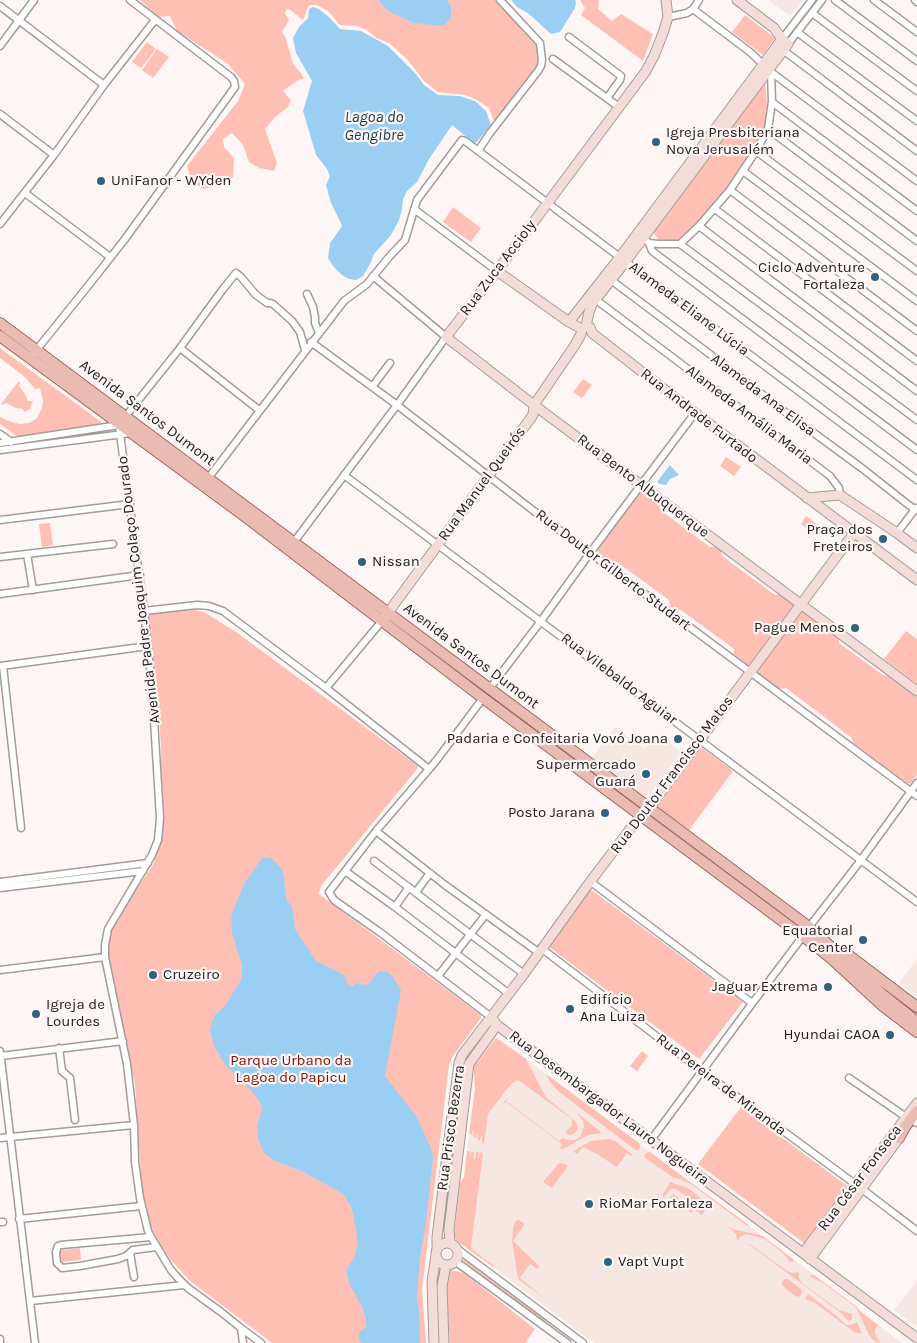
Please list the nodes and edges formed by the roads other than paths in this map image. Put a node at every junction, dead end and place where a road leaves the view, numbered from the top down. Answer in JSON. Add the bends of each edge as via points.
{"nodes":[{"id":1,"x":34,"y":0,"type":"edge"},
{"id":2,"x":130,"y":0,"type":"edge"},
{"id":3,"x":500,"y":0,"type":"edge"},
{"id":4,"x":666,"y":0,"type":"edge"},
{"id":5,"x":699,"y":0,"type":"edge"},
{"id":6,"x":737,"y":0,"type":"edge"},
{"id":7,"x":812,"y":0,"type":"edge"},
{"id":8,"x":822,"y":0,"type":"edge"},
{"id":9,"x":834,"y":0,"type":"edge"},
{"id":10,"x":874,"y":0,"type":"edge"},
{"id":11,"x":0,"y":6,"type":"edge"},
{"id":12,"x":693,"y":9,"type":"junction"},
{"id":13,"x":812,"y":13,"type":"junction"},
{"id":14,"x":668,"y":16,"type":"junction"},
{"id":15,"x":18,"y":20,"type":"junction"},
{"id":16,"x":155,"y":20,"type":"junction"},
{"id":17,"x":797,"y":32,"type":"junction"},
{"id":18,"x":917,"y":32,"type":"edge"},
{"id":19,"x":569,"y":37,"type":"dead end"},
{"id":20,"x":785,"y":44,"type":"junction"},
{"id":21,"x":0,"y":46,"type":"edge"},
{"id":22,"x":553,"y":59,"type":"dead end"},
{"id":23,"x":917,"y":61,"type":"edge"},
{"id":24,"x":768,"y":68,"type":"junction"},
{"id":25,"x":104,"y":85,"type":"junction"},
{"id":26,"x":917,"y":91,"type":"edge"},
{"id":27,"x":607,"y":98,"type":"junction"},
{"id":28,"x":772,"y":102,"type":"junction"},
{"id":29,"x":619,"y":107,"type":"junction"},
{"id":30,"x":0,"y":114,"type":"edge"},
{"id":31,"x":917,"y":121,"type":"edge"},
{"id":32,"x":768,"y":129,"type":"junction"},
{"id":33,"x":917,"y":150,"type":"edge"},
{"id":34,"x":478,"y":151,"type":"junction"},
{"id":35,"x":756,"y":151,"type":"junction"},
{"id":36,"x":54,"y":155,"type":"junction"},
{"id":37,"x":743,"y":171,"type":"junction"},
{"id":38,"x":917,"y":181,"type":"edge"},
{"id":39,"x":730,"y":190,"type":"junction"},
{"id":40,"x":25,"y":193,"type":"junction"},
{"id":41,"x":547,"y":203,"type":"junction"},
{"id":42,"x":716,"y":208,"type":"junction"},
{"id":43,"x":414,"y":209,"type":"junction"},
{"id":44,"x":917,"y":211,"type":"edge"},
{"id":45,"x":1,"y":221,"type":"edge"},
{"id":46,"x":699,"y":226,"type":"junction"},
{"id":47,"x":647,"y":240,"type":"junction"},
{"id":48,"x":917,"y":241,"type":"edge"},
{"id":49,"x":680,"y":244,"type":"junction"},
{"id":50,"x":110,"y":257,"type":"junction"},
{"id":51,"x":623,"y":259,"type":"junction"},
{"id":52,"x":497,"y":271,"type":"junction"},
{"id":53,"x":917,"y":271,"type":"edge"},
{"id":54,"x":372,"y":276,"type":"junction"},
{"id":55,"x":611,"y":280,"type":"junction"},
{"id":56,"x":307,"y":294,"type":"dead end"},
{"id":57,"x":595,"y":299,"type":"junction"},
{"id":58,"x":917,"y":301,"type":"edge"},
{"id":59,"x":584,"y":302,"type":"junction"},
{"id":60,"x":0,"y":322,"type":"edge"},
{"id":61,"x":569,"y":322,"type":"junction"},
{"id":62,"x":585,"y":331,"type":"junction"},
{"id":63,"x":917,"y":331,"type":"edge"},
{"id":64,"x":319,"y":333,"type":"junction"},
{"id":65,"x":0,"y":336,"type":"edge"},
{"id":66,"x":446,"y":337,"type":"junction"},
{"id":67,"x":311,"y":342,"type":"junction"},
{"id":68,"x":180,"y":348,"type":"junction"},
{"id":69,"x":305,"y":350,"type":"junction"},
{"id":70,"x":33,"y":354,"type":"junction"},
{"id":71,"x":917,"y":361,"type":"edge"},
{"id":72,"x":390,"y":363,"type":"dead end"},
{"id":73,"x":372,"y":387,"type":"junction"},
{"id":74,"x":917,"y":391,"type":"edge"},
{"id":75,"x":397,"y":405,"type":"junction"},
{"id":76,"x":534,"y":405,"type":"junction"},
{"id":77,"x":259,"y":410,"type":"junction"},
{"id":78,"x":695,"y":414,"type":"junction"},
{"id":79,"x":917,"y":420,"type":"edge"},
{"id":80,"x":121,"y":425,"type":"junction"},
{"id":81,"x":0,"y":434,"type":"edge"},
{"id":82,"x":65,"y":434,"type":"junction"},
{"id":83,"x":33,"y":439,"type":"junction"},
{"id":84,"x":10,"y":442,"type":"junction"},
{"id":85,"x":66,"y":442,"type":"junction"},
{"id":86,"x":0,"y":443,"type":"edge"},
{"id":87,"x":35,"y":446,"type":"junction"},
{"id":88,"x":0,"y":450,"type":"edge"},
{"id":89,"x":917,"y":450,"type":"edge"},
{"id":90,"x":344,"y":475,"type":"junction"},
{"id":91,"x":488,"y":476,"type":"junction"},
{"id":92,"x":917,"y":480,"type":"edge"},
{"id":93,"x":205,"y":482,"type":"junction"},
{"id":94,"x":641,"y":484,"type":"junction"},
{"id":95,"x":840,"y":495,"type":"junction"},
{"id":96,"x":807,"y":498,"type":"junction"},
{"id":97,"x":130,"y":504,"type":"junction"},
{"id":98,"x":916,"y":508,"type":"edge"},
{"id":99,"x":0,"y":520,"type":"edge"},
{"id":100,"x":897,"y":533,"type":"junction"},
{"id":101,"x":854,"y":534,"type":"junction"},
{"id":102,"x":294,"y":542,"type":"junction"},
{"id":103,"x":113,"y":544,"type":"dead end"},
{"id":104,"x":438,"y":544,"type":"junction"},
{"id":105,"x":917,"y":548,"type":"edge"},
{"id":106,"x":590,"y":553,"type":"junction"},
{"id":107,"x":27,"y":554,"type":"junction"},
{"id":108,"x":0,"y":557,"type":"edge"},
{"id":109,"x":140,"y":576,"type":"junction"},
{"id":110,"x":917,"y":580,"type":"edge"},
{"id":111,"x":33,"y":590,"type":"junction"},
{"id":112,"x":0,"y":594,"type":"edge"},
{"id":113,"x":801,"y":605,"type":"junction"},
{"id":114,"x":144,"y":611,"type":"junction"},
{"id":115,"x":385,"y":617,"type":"junction"},
{"id":116,"x":541,"y":621,"type":"junction"},
{"id":117,"x":148,"y":646,"type":"junction"},
{"id":118,"x":2,"y":666,"type":"edge"},
{"id":119,"x":750,"y":672,"type":"junction"},
{"id":120,"x":326,"y":688,"type":"junction"},
{"id":121,"x":490,"y":688,"type":"junction"},
{"id":122,"x":917,"y":691,"type":"edge"},
{"id":123,"x":483,"y":698,"type":"junction"},
{"id":124,"x":555,"y":737,"type":"junction"},
{"id":125,"x":700,"y":740,"type":"junction"},
{"id":126,"x":548,"y":746,"type":"junction"},
{"id":127,"x":568,"y":746,"type":"junction"},
{"id":128,"x":561,"y":756,"type":"junction"},
{"id":129,"x":429,"y":769,"type":"junction"},
{"id":130,"x":917,"y":783,"type":"edge"},
{"id":131,"x":914,"y":793,"type":"edge"},
{"id":132,"x":649,"y":807,"type":"junction"},
{"id":133,"x":641,"y":815,"type":"junction"},
{"id":134,"x":21,"y":828,"type":"dead end"},
{"id":135,"x":376,"y":831,"type":"junction"},
{"id":136,"x":861,"y":860,"type":"junction"},
{"id":137,"x":374,"y":861,"type":"dead end"},
{"id":138,"x":148,"y":863,"type":"junction"},
{"id":139,"x":722,"y":869,"type":"junction"},
{"id":140,"x":143,"y":871,"type":"junction"},
{"id":141,"x":345,"y":871,"type":"junction"},
{"id":142,"x":430,"y":873,"type":"junction"},
{"id":143,"x":0,"y":882,"type":"edge"},
{"id":144,"x":591,"y":882,"type":"junction"},
{"id":145,"x":409,"y":887,"type":"junction"},
{"id":146,"x":0,"y":888,"type":"edge"},
{"id":147,"x":416,"y":892,"type":"junction"},
{"id":148,"x":917,"y":902,"type":"edge"},
{"id":149,"x":395,"y":907,"type":"junction"},
{"id":150,"x":486,"y":914,"type":"junction"},
{"id":151,"x":806,"y":932,"type":"junction"},
{"id":152,"x":470,"y":934,"type":"junction"},
{"id":153,"x":832,"y":948,"type":"junction"},
{"id":154,"x":540,"y":950,"type":"junction"},
{"id":155,"x":456,"y":954,"type":"junction"},
{"id":156,"x":105,"y":957,"type":"junction"},
{"id":157,"x":0,"y":970,"type":"edge"},
{"id":158,"x":524,"y":974,"type":"junction"},
{"id":159,"x":438,"y":976,"type":"junction"},
{"id":160,"x":508,"y":993,"type":"junction"},
{"id":161,"x":752,"y":1003,"type":"junction"},
{"id":162,"x":917,"y":1006,"type":"edge"},
{"id":163,"x":490,"y":1017,"type":"junction"},
{"id":164,"x":917,"y":1022,"type":"edge"},
{"id":165,"x":496,"y":1025,"type":"junction"},
{"id":166,"x":917,"y":1032,"type":"edge"},
{"id":167,"x":123,"y":1041,"type":"junction"},
{"id":168,"x":59,"y":1048,"type":"junction"},
{"id":169,"x":0,"y":1054,"type":"edge"},
{"id":170,"x":702,"y":1071,"type":"junction"},
{"id":171,"x":849,"y":1078,"type":"dead end"},
{"id":172,"x":917,"y":1103,"type":"edge"},
{"id":173,"x":914,"y":1119,"type":"edge"},
{"id":174,"x":75,"y":1120,"type":"dead end"},
{"id":175,"x":134,"y":1125,"type":"junction"},
{"id":176,"x":10,"y":1136,"type":"junction"},
{"id":177,"x":0,"y":1138,"type":"edge"},
{"id":178,"x":899,"y":1138,"type":"joint"},
{"id":179,"x":651,"y":1140,"type":"junction"},
{"id":180,"x":858,"y":1187,"type":"junction"},
{"id":181,"x":141,"y":1206,"type":"junction"},
{"id":182,"x":19,"y":1219,"type":"junction"},
{"id":183,"x":917,"y":1231,"type":"edge"},
{"id":184,"x":151,"y":1237,"type":"junction"},
{"id":185,"x":131,"y":1238,"type":"junction"},
{"id":186,"x":453,"y":1246,"type":"junction"},
{"id":187,"x":156,"y":1247,"type":"junction"},
{"id":188,"x":132,"y":1252,"type":"junction"},
{"id":189,"x":437,"y":1252,"type":"junction"},
{"id":190,"x":807,"y":1256,"type":"junction"},
{"id":191,"x":450,"y":1263,"type":"junction"},
{"id":192,"x":134,"y":1277,"type":"dead end"},
{"id":193,"x":184,"y":1285,"type":"junction"},
{"id":194,"x":30,"y":1301,"type":"junction"},
{"id":195,"x":554,"y":1322,"type":"junction"},
{"id":196,"x":240,"y":1328,"type":"junction"},
{"id":197,"x":547,"y":1329,"type":"junction"},
{"id":198,"x":916,"y":1338,"type":"edge"},
{"id":199,"x":35,"y":1343,"type":"edge"},
{"id":200,"x":243,"y":1343,"type":"edge"},
{"id":201,"x":261,"y":1343,"type":"edge"},
{"id":202,"x":434,"y":1343,"type":"edge"},
{"id":203,"x":444,"y":1343,"type":"edge"},
{"id":204,"x":567,"y":1343,"type":"edge"},
{"id":205,"x":583,"y":1343,"type":"edge"}],
"edges":[{"from":1,"to":15,"type":"street"},
{"from":2,"to":16,"type":"street"},
{"from":3,"to":34,"type":"street","via":[[540,43],[542,60],[538,71]]},
{"from":4,"to":14,"type":"street"},
{"from":5,"to":12,"type":"street"},
{"from":6,"to":20,"type":"street","via":[[774,28]]},
{"from":7,"to":20,"type":"street"},
{"from":8,"to":13,"type":"street"},
{"from":9,"to":23,"type":"street"},
{"from":10,"to":18,"type":"street"},
{"from":11,"to":15,"type":"street"},
{"from":12,"to":14,"type":"street"},
{"from":12,"to":24,"type":"street"},
{"from":13,"to":17,"type":"street"},
{"from":13,"to":26,"type":"street"},
{"from":14,"to":29,"type":"street","name":"Rua Zuca Accioly","via":[[650,63]]},
{"from":15,"to":21,"type":"street"},
{"from":15,"to":25,"type":"street"},
{"from":16,"to":25,"type":"street"},
{"from":16,"to":50,"type":"street","via":[[233,78],[235,88]]},
{"from":17,"to":20,"type":"street"},
{"from":17,"to":31,"type":"street"},
{"from":19,"to":27,"type":"street","via":[[620,76]]},
{"from":20,"to":24,"type":"street"},
{"from":20,"to":33,"type":"street"},
{"from":22,"to":27,"type":"street"},
{"from":24,"to":28,"type":"street"},
{"from":24,"to":38,"type":"street"},
{"from":24,"to":47,"type":"street"},
{"from":24,"to":51,"type":"street"},
{"from":25,"to":36,"type":"street"},
{"from":27,"to":29,"type":"street"},
{"from":28,"to":32,"type":"street"},
{"from":28,"to":44,"type":"street"},
{"from":29,"to":41,"type":"street","name":"Rua Zuca Accioly"},
{"from":30,"to":36,"type":"street"},
{"from":32,"to":35,"type":"street"},
{"from":32,"to":48,"type":"street"},
{"from":34,"to":41,"type":"street","name":"Alameda Eliane Lúcia"},
{"from":34,"to":43,"type":"street","name":"Alameda Eliane Lúcia","via":[[464,140],[461,142],[417,200]]},
{"from":35,"to":37,"type":"street"},
{"from":35,"to":53,"type":"street"},
{"from":36,"to":40,"type":"street"},
{"from":37,"to":39,"type":"street"},
{"from":37,"to":58,"type":"street"},
{"from":39,"to":42,"type":"street"},
{"from":39,"to":63,"type":"street"},
{"from":40,"to":45,"type":"street"},
{"from":40,"to":50,"type":"street"},
{"from":41,"to":51,"type":"street","name":"Alameda Eliane Lúcia"},
{"from":41,"to":52,"type":"street","name":"Rua Zuca Accioly"},
{"from":42,"to":46,"type":"street"},
{"from":42,"to":71,"type":"street"},
{"from":43,"to":52,"type":"street","name":"Rua Andrade Furtado"},
{"from":43,"to":54,"type":"street","via":[[405,240]]},
{"from":46,"to":49,"type":"street"},
{"from":46,"to":74,"type":"street"},
{"from":47,"to":49,"type":"street"},
{"from":47,"to":51,"type":"street"},
{"from":47,"to":89,"type":"street","via":[[652,251]]},
{"from":49,"to":79,"type":"street"},
{"from":50,"to":70,"type":"street"},
{"from":51,"to":55,"type":"street"},
{"from":51,"to":59,"type":"street"},
{"from":51,"to":92,"type":"street","name":"Alameda Eliane Lúcia"},
{"from":52,"to":61,"type":"street","name":"Rua Andrade Furtado"},
{"from":52,"to":66,"type":"street","name":"Rua Zuca Accioly"},
{"from":54,"to":64,"type":"street","via":[[344,301]]},
{"from":54,"to":66,"type":"street","name":"Rua Bento Albuquerque"},
{"from":55,"to":57,"type":"street"},
{"from":55,"to":98,"type":"street","name":"Alameda Ana Elisa"},
{"from":56,"to":64,"type":"street"},
{"from":57,"to":62,"type":"street","name":"Rua Manuel Queirós"},
{"from":57,"to":95,"type":"street","name":"Alameda Amália Maria","via":[[830,476]]},
{"from":59,"to":61,"type":"street"},
{"from":59,"to":62,"type":"street"},
{"from":60,"to":70,"type":"main road","name":"Avenida Santos Dumont"},
{"from":61,"to":62,"type":"street","name":"Rua Andrade Furtado"},
{"from":62,"to":76,"type":"street","name":"Rua Manuel Queirós"},
{"from":62,"to":78,"type":"street","name":"Rua Andrade Furtado"},
{"from":64,"to":67,"type":"street"},
{"from":65,"to":70,"type":"main road","name":"Avenida Santos Dumont"},
{"from":66,"to":75,"type":"street","name":"Rua Zuca Accioly"},
{"from":66,"to":76,"type":"street","name":"Rua Bento Albuquerque"},
{"from":67,"to":69,"type":"street"},
{"from":67,"to":73,"type":"street","name":"Rua Doutor Gilberto Studart"},
{"from":68,"to":69,"type":"street","via":[[236,273],[255,294],[273,304],[292,321],[300,332]]},
{"from":68,"to":77,"type":"street"},
{"from":68,"to":80,"type":"street"},
{"from":69,"to":77,"type":"street"},
{"from":70,"to":80,"type":"main road","name":"Avenida Santos Dumont"},
{"from":72,"to":73,"type":"street"},
{"from":73,"to":75,"type":"street","name":"Rua Doutor Gilberto Studart"},
{"from":75,"to":90,"type":"street","name":"Rua Zuca Accioly"},
{"from":75,"to":91,"type":"street","name":"Rua Doutor Gilberto Studart"},
{"from":76,"to":91,"type":"street","name":"Rua Manuel Queirós","via":[[533,415]]},
{"from":76,"to":94,"type":"street","name":"Rua Bento Albuquerque"},
{"from":77,"to":93,"type":"street"},
{"from":78,"to":94,"type":"street"},
{"from":78,"to":96,"type":"street","name":"Rua Andrade Furtado"},
{"from":80,"to":82,"type":"street"},
{"from":80,"to":85,"type":"street"},
{"from":80,"to":93,"type":"main road","name":"Avenida Santos Dumont"},
{"from":80,"to":93,"type":"main road","name":"Avenida Santos Dumont"},
{"from":80,"to":97,"type":"street","name":"Avenida Padre Joaquim Colaço Dourado"},
{"from":81,"to":84,"type":"street"},
{"from":82,"to":83,"type":"street"},
{"from":82,"to":85,"type":"street"},
{"from":83,"to":84,"type":"street"},
{"from":83,"to":87,"type":"street"},
{"from":84,"to":86,"type":"street"},
{"from":85,"to":87,"type":"street"},
{"from":87,"to":88,"type":"street"},
{"from":90,"to":102,"type":"street","name":"Rua Zuca Accioly"},
{"from":90,"to":104,"type":"street","name":"Rua Vilebaldo Aguiar"},
{"from":91,"to":104,"type":"street","name":"Rua Manuel Queirós"},
{"from":91,"to":106,"type":"street","name":"Rua Doutor Gilberto Studart"},
{"from":93,"to":102,"type":"main road","name":"Avenida Santos Dumont"},
{"from":93,"to":115,"type":"main road","name":"Avenida Santos Dumont"},
{"from":94,"to":106,"type":"street"},
{"from":94,"to":113,"type":"street","name":"Rua Bento Albuquerque"},
{"from":95,"to":96,"type":"street"},
{"from":95,"to":100,"type":"street","name":"Alameda Amália Maria"},
{"from":96,"to":101,"type":"street","name":"Rua Andrade Furtado"},
{"from":97,"to":99,"type":"street"},
{"from":97,"to":109,"type":"street","name":"Avenida Padre Joaquim Colaço Dourado"},
{"from":98,"to":100,"type":"street"},
{"from":100,"to":105,"type":"street","name":"Alameda Amália Maria"},
{"from":101,"to":110,"type":"street","name":"Rua Andrade Furtado"},
{"from":101,"to":113,"type":"street","name":"Rua Doutor Francisco Matos"},
{"from":102,"to":115,"type":"main road","name":"Avenida Santos Dumont"},
{"from":103,"to":107,"type":"street"},
{"from":104,"to":115,"type":"street","name":"Rua Manuel Queirós"},
{"from":104,"to":116,"type":"street","name":"Rua Vilebaldo Aguiar"},
{"from":106,"to":116,"type":"street"},
{"from":106,"to":119,"type":"street","name":"Rua Doutor Gilberto Studart"},
{"from":107,"to":108,"type":"street"},
{"from":107,"to":111,"type":"street"},
{"from":109,"to":111,"type":"street"},
{"from":109,"to":114,"type":"street","name":"Avenida Padre Joaquim Colaço Dourado"},
{"from":111,"to":112,"type":"street"},
{"from":113,"to":119,"type":"street","name":"Rua Doutor Francisco Matos"},
{"from":113,"to":122,"type":"street","name":"Rua Bento Albuquerque"},
{"from":114,"to":117,"type":"street","name":"Avenida Padre Joaquim Colaço Dourado"},
{"from":114,"to":120,"type":"street","via":[[197,605],[217,608]]},
{"from":115,"to":120,"type":"street"},
{"from":115,"to":121,"type":"main road","name":"Avenida Santos Dumont"},
{"from":115,"to":123,"type":"main road","name":"Avenida Santos Dumont"},
{"from":116,"to":121,"type":"street"},
{"from":116,"to":125,"type":"street","name":"Rua Vilebaldo Aguiar"},
{"from":117,"to":118,"type":"street"},
{"from":117,"to":138,"type":"street","name":"Avenida Padre Joaquim Colaço Dourado","via":[[160,825],[158,842]]},
{"from":118,"to":134,"type":"street"},
{"from":119,"to":125,"type":"street","name":"Rua Doutor Francisco Matos"},
{"from":119,"to":131,"type":"street","name":"Rua Doutor Gilberto Studart"},
{"from":120,"to":129,"type":"street"},
{"from":121,"to":124,"type":"main road","name":"Avenida Santos Dumont"},
{"from":123,"to":126,"type":"main road","name":"Avenida Santos Dumont"},
{"from":123,"to":129,"type":"street"},
{"from":124,"to":126,"type":"main road"},
{"from":124,"to":127,"type":"main road","name":"Avenida Santos Dumont"},
{"from":125,"to":132,"type":"street","name":"Rua Doutor Francisco Matos"},
{"from":125,"to":136,"type":"street","name":"Rua Vilebaldo Aguiar"},
{"from":126,"to":128,"type":"main road","name":"Avenida Santos Dumont"},
{"from":127,"to":128,"type":"main road"},
{"from":127,"to":132,"type":"main road","name":"Avenida Santos Dumont"},
{"from":128,"to":133,"type":"main road","name":"Avenida Santos Dumont"},
{"from":129,"to":135,"type":"street"},
{"from":130,"to":131,"type":"street"},
{"from":131,"to":136,"type":"street"},
{"from":132,"to":133,"type":"street","name":"Rua Doutor Francisco Matos"},
{"from":132,"to":139,"type":"main road","name":"Avenida Santos Dumont"},
{"from":133,"to":139,"type":"main road","name":"Avenida Santos Dumont"},
{"from":133,"to":144,"type":"street","name":"Rua Doutor Francisco Matos"},
{"from":135,"to":141,"type":"street"},
{"from":135,"to":142,"type":"street","name":"Rua Pereira de Miranda"},
{"from":136,"to":148,"type":"street","name":"Rua Vilebaldo Aguiar"},
{"from":136,"to":151,"type":"street"},
{"from":137,"to":145,"type":"street"},
{"from":138,"to":140,"type":"street","name":"Avenida Padre Joaquim Colaço Dourado"},
{"from":138,"to":143,"type":"street"},
{"from":139,"to":151,"type":"main road","name":"Avenida Santos Dumont"},
{"from":140,"to":146,"type":"street"},
{"from":140,"to":156,"type":"street","name":"Avenida Padre Joaquim Colaço Dourado","via":[[107,930]]},
{"from":141,"to":149,"type":"street"},
{"from":141,"to":159,"type":"street","name":"Rua Desembargador Lauro Nogueira","via":[[329,892],[334,900]]},
{"from":142,"to":147,"type":"street"},
{"from":142,"to":150,"type":"street","name":"Rua Pereira de Miranda"},
{"from":144,"to":154,"type":"street","name":"Rua Doutor Francisco Matos"},
{"from":144,"to":161,"type":"street"},
{"from":145,"to":147,"type":"street"},
{"from":145,"to":149,"type":"street"},
{"from":147,"to":152,"type":"street"},
{"from":149,"to":155,"type":"street"},
{"from":150,"to":152,"type":"street"},
{"from":150,"to":154,"type":"street","name":"Rua Pereira de Miranda"},
{"from":151,"to":153,"type":"main road","name":"Avenida Santos Dumont"},
{"from":151,"to":161,"type":"street"},
{"from":151,"to":166,"type":"main road","name":"Avenida Santos Dumont","via":[[883,1006]]},
{"from":152,"to":155,"type":"street"},
{"from":152,"to":158,"type":"street"},
{"from":153,"to":162,"type":"main road","via":[[848,955]]},
{"from":153,"to":164,"type":"main road","name":"Avenida Santos Dumont"},
{"from":154,"to":158,"type":"street","name":"Rua Doutor Francisco Matos"},
{"from":154,"to":170,"type":"street","name":"Rua Pereira de Miranda"},
{"from":155,"to":159,"type":"street"},
{"from":155,"to":160,"type":"street"},
{"from":156,"to":157,"type":"street"},
{"from":156,"to":167,"type":"street","name":"Avenida Padre Joaquim Colaço Dourado"},
{"from":158,"to":160,"type":"street","name":"Rua Doutor Francisco Matos"},
{"from":159,"to":163,"type":"street","name":"Rua Desembargador Lauro Nogueira"},
{"from":160,"to":163,"type":"street","name":"Rua Doutor Francisco Matos"},
{"from":161,"to":170,"type":"street"},
{"from":163,"to":165,"type":"street","name":"Rua Desembargador Lauro Nogueira"},
{"from":163,"to":189,"type":"street","name":"Rua Prisco Bezerra","via":[[459,1063]]},
{"from":165,"to":179,"type":"street","name":"Rua Desembargador Lauro Nogueira"},
{"from":165,"to":186,"type":"street","name":"Rua Prisco Bezerra","via":[[469,1064],[449,1229]]},
{"from":167,"to":168,"type":"street"},
{"from":167,"to":175,"type":"street","name":"Avenida Padre Joaquim Colaço Dourado"},
{"from":168,"to":169,"type":"street"},
{"from":168,"to":174,"type":"street","via":[[62,1071],[70,1078]]},
{"from":169,"to":176,"type":"street"},
{"from":170,"to":179,"type":"street"},
{"from":170,"to":180,"type":"street","name":"Rua Pereira de Miranda"},
{"from":171,"to":173,"type":"street"},
{"from":172,"to":173,"type":"street","name":"Rua César Fonseca"},
{"from":173,"to":178,"type":"main road"},
{"from":173,"to":180,"type":"street","name":"Rua César Fonseca"},
{"from":175,"to":176,"type":"street"},
{"from":175,"to":181,"type":"street","name":"Avenida Padre Joaquim Colaço Dourado"},
{"from":176,"to":177,"type":"street"},
{"from":176,"to":182,"type":"street"},
{"from":178,"to":180,"type":"street","name":"Rua César Fonseca"},
{"from":179,"to":190,"type":"street","name":"Rua Desembargador Lauro Nogueira"},
{"from":180,"to":183,"type":"street","name":"Rua Pereira de Miranda"},
{"from":180,"to":190,"type":"street","name":"Rua César Fonseca"},
{"from":181,"to":182,"type":"street"},
{"from":181,"to":184,"type":"street","name":"Avenida Padre Joaquim Colaço Dourado"},
{"from":182,"to":194,"type":"street"},
{"from":184,"to":185,"type":"street"},
{"from":184,"to":187,"type":"street","name":"Avenida Padre Joaquim Colaço Dourado"},
{"from":185,"to":188,"type":"street"},
{"from":185,"to":188,"type":"street","via":[[58,1246],[57,1264],[62,1268],[80,1266],[118,1259]]},
{"from":186,"to":189,"type":"street","via":[[443,1244]]},
{"from":186,"to":191,"type":"street","via":[[458,1255]]},
{"from":186,"to":195,"type":"street"},
{"from":187,"to":188,"type":"street"},
{"from":187,"to":193,"type":"street","name":"Avenida Padre Joaquim Colaço Dourado"},
{"from":188,"to":192,"type":"street"},
{"from":189,"to":191,"type":"street","via":[[441,1263]]},
{"from":189,"to":202,"type":"street","name":"Rua Prisco Bezerra","via":[[432,1281]]},
{"from":190,"to":198,"type":"street","name":"Rua Desembargador Lauro Nogueira"},
{"from":191,"to":197,"type":"street"},
{"from":191,"to":203,"type":"street","via":[[442,1286]]},
{"from":193,"to":194,"type":"street"},
{"from":193,"to":196,"type":"street","name":"Avenida Padre Joaquim Colaço Dourado"},
{"from":194,"to":199,"type":"street"},
{"from":195,"to":197,"type":"street"},
{"from":195,"to":205,"type":"street"},
{"from":196,"to":200,"type":"street"},
{"from":196,"to":201,"type":"street","name":"Avenida Padre Joaquim Colaço Dourado"},
{"from":197,"to":204,"type":"street"}]}
